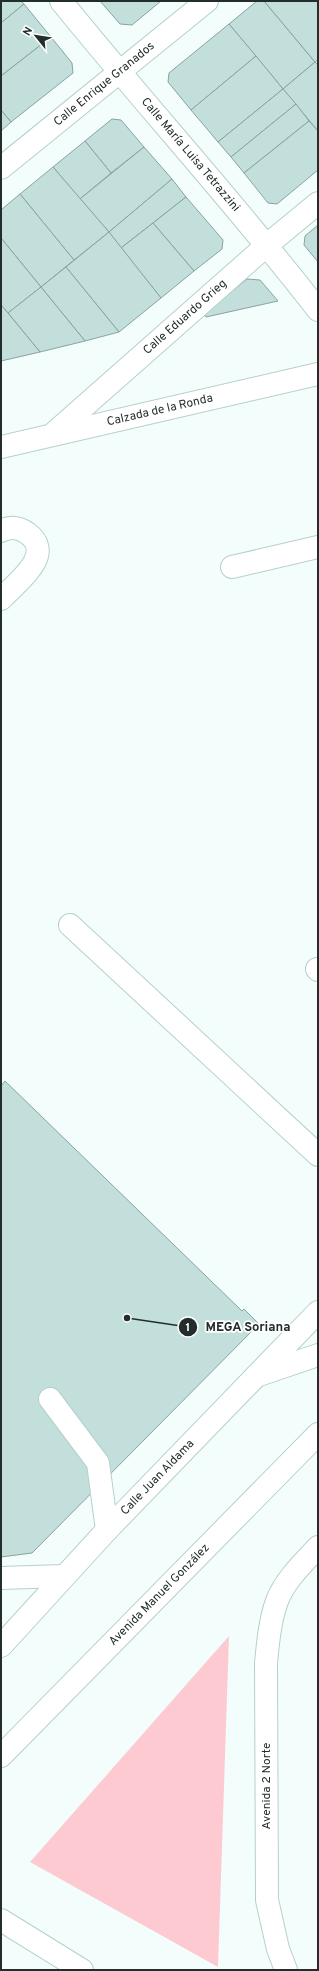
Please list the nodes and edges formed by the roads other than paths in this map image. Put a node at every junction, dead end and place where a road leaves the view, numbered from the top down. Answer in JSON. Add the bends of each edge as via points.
{"nodes":[{"id":1,"x":61,"y":1,"type":"edge"},
{"id":2,"x":207,"y":1,"type":"edge"},
{"id":3,"x":119,"y":72,"type":"junction"},
{"id":4,"x":1,"y":168,"type":"edge"},
{"id":5,"x":318,"y":203,"type":"edge"},
{"id":6,"x":268,"y":245,"type":"junction"},
{"id":7,"x":318,"y":310,"type":"edge"},
{"id":8,"x":318,"y":374,"type":"edge"},
{"id":9,"x":54,"y":433,"type":"junction"},
{"id":10,"x":1,"y":447,"type":"edge"},
{"id":11,"x":1,"y":531,"type":"edge"},
{"id":12,"x":318,"y":547,"type":"edge"},
{"id":13,"x":232,"y":568,"type":"dead end"},
{"id":14,"x":1,"y":600,"type":"edge"},
{"id":15,"x":70,"y":925,"type":"dead end"},
{"id":16,"x":318,"y":1155,"type":"edge"},
{"id":17,"x":318,"y":1312,"type":"edge"},
{"id":18,"x":318,"y":1354,"type":"edge"},
{"id":19,"x":256,"y":1376,"type":"junction"},
{"id":20,"x":50,"y":1399,"type":"dead end"},
{"id":21,"x":318,"y":1434,"type":"edge"},
{"id":22,"x":107,"y":1530,"type":"junction"},
{"id":23,"x":318,"y":1547,"type":"edge"},
{"id":24,"x":64,"y":1576,"type":"junction"},
{"id":25,"x":1,"y":1578,"type":"edge"},
{"id":26,"x":1,"y":1646,"type":"edge"},
{"id":27,"x":1,"y":1756,"type":"edge"},
{"id":28,"x":1,"y":1920,"type":"edge"},
{"id":29,"x":82,"y":1970,"type":"edge"},
{"id":30,"x":286,"y":1970,"type":"edge"}],
"edges":[{"from":1,"to":3,"type":"street","name":"Calle María Luisa Tetrazzini"},
{"from":2,"to":3,"type":"street","name":"Calle Enrique Granados"},
{"from":3,"to":4,"type":"street","name":"Calle Enrique Granados"},
{"from":3,"to":6,"type":"street","name":"Calle María Luisa Tetrazzini"},
{"from":5,"to":6,"type":"street","name":"Calle Eduardo Grieg"},
{"from":6,"to":7,"type":"street","name":"Calle María Luisa Tetrazzini"},
{"from":6,"to":9,"type":"street","name":"Calle Eduardo Grieg"},
{"from":8,"to":9,"type":"street","name":"Calzada de la Ronda"},
{"from":9,"to":10,"type":"street","name":"Calzada de la Ronda"},
{"from":11,"to":14,"type":"street","via":[[11,527],[26,532],[36,542],[38,550],[33,566]]},
{"from":12,"to":13,"type":"street"},
{"from":15,"to":16,"type":"street"},
{"from":17,"to":19,"type":"street","name":"Calle Juan Aldama"},
{"from":18,"to":19,"type":"street"},
{"from":19,"to":22,"type":"street","name":"Calle Juan Aldama"},
{"from":20,"to":22,"type":"street","via":[[98,1463]]},
{"from":21,"to":27,"type":"street","name":"Avenida Manuel González"},
{"from":22,"to":24,"type":"street","name":"Calle Juan Aldama"},
{"from":23,"to":30,"type":"street","name":"Avenida 2 Norte","via":[[292,1576],[277,1601],[270,1629],[266,1663],[268,1900],[278,1949]]},
{"from":24,"to":25,"type":"street"},
{"from":24,"to":26,"type":"street","name":"Calle Juan Aldama"},
{"from":28,"to":29,"type":"street"}]}
